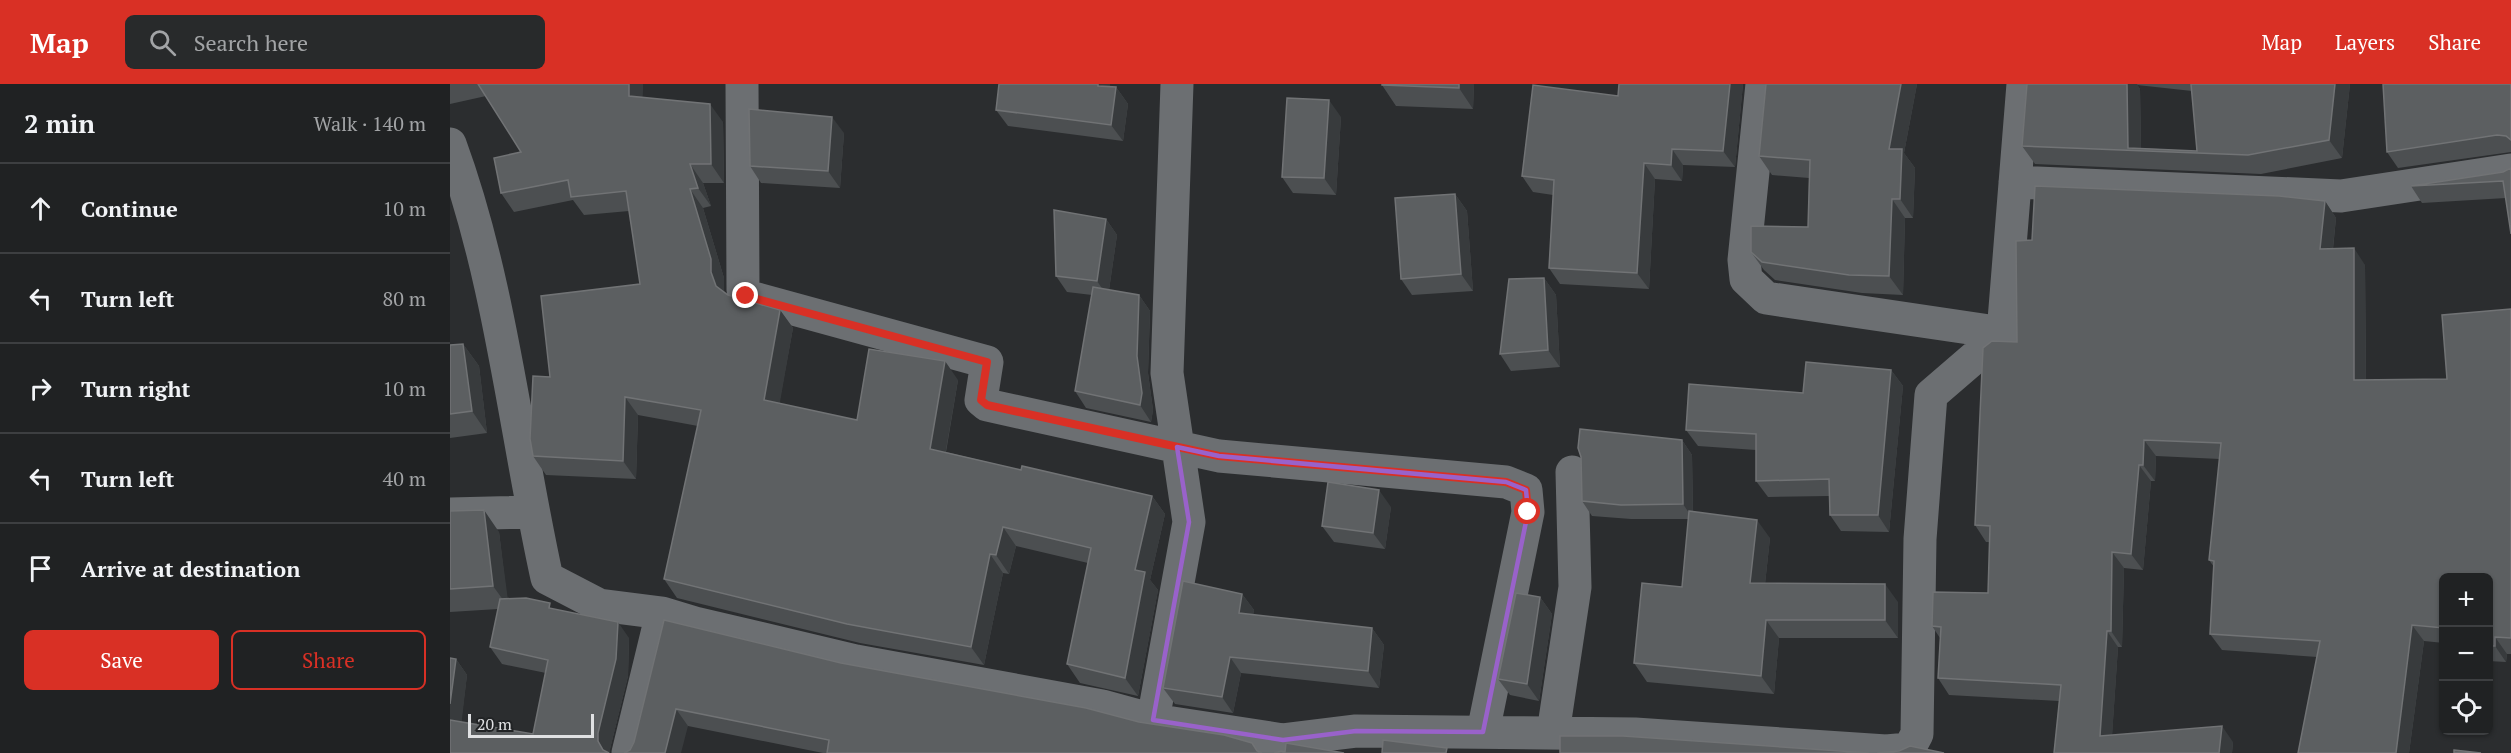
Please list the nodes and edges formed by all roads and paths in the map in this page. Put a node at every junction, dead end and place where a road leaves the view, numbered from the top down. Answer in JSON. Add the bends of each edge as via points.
{"nodes":[{"id":1,"x":742,"y":84,"type":"edge"},
{"id":2,"x":1177,"y":84,"type":"edge"},
{"id":3,"x":1762,"y":84,"type":"edge"},
{"id":4,"x":2023,"y":84,"type":"edge"},
{"id":5,"x":450,"y":144,"type":"edge"},
{"id":6,"x":2511,"y":170,"type":"edge"},
{"id":7,"x":2015,"y":182,"type":"junction"},
{"id":8,"x":2003,"y":333,"type":"junction"},
{"id":9,"x":1572,"y":472,"type":"dead end"},
{"id":10,"x":533,"y":512,"type":"junction"},
{"id":11,"x":450,"y":514,"type":"edge"},
{"id":12,"x":662,"y":613,"type":"junction"},
{"id":13,"x":1153,"y":720,"type":"junction"},
{"id":14,"x":1483,"y":732,"type":"junction"},
{"id":15,"x":1553,"y":733,"type":"junction"},
{"id":16,"x":1282,"y":746,"type":"edge"},
{"id":17,"x":628,"y":753,"type":"edge"}],
"edges":[{"from":1,"to":14,"type":"street","via":[[746,296],[987,362],[981,400],[987,405],[1219,456],[1506,482],[1526,490],[1528,512]]},
{"from":2,"to":13,"type":"street","via":[[1167,374],[1189,522]]},
{"from":3,"to":8,"type":"street","via":[[1743,260],[1746,279],[1767,298]]},
{"from":4,"to":7,"type":"street"},
{"from":5,"to":10,"type":"street","via":[[469,194],[516,403]]},
{"from":6,"to":7,"type":"street","via":[[2341,196]]},
{"from":7,"to":8,"type":"street"},
{"from":8,"to":15,"type":"street","via":[[1931,395],[1920,539],[1917,734],[1909,749],[1886,751],[1635,734]]},
{"from":9,"to":15,"type":"street","via":[[1575,587]]},
{"from":10,"to":11,"type":"street"},
{"from":10,"to":12,"type":"street","via":[[547,578],[599,605]]},
{"from":12,"to":13,"type":"street","via":[[856,661],[1102,706]]},
{"from":12,"to":17,"type":"street"},
{"from":13,"to":16,"type":"street"},
{"from":14,"to":15,"type":"street"},
{"from":14,"to":16,"type":"street","via":[[1356,731]]}]}
